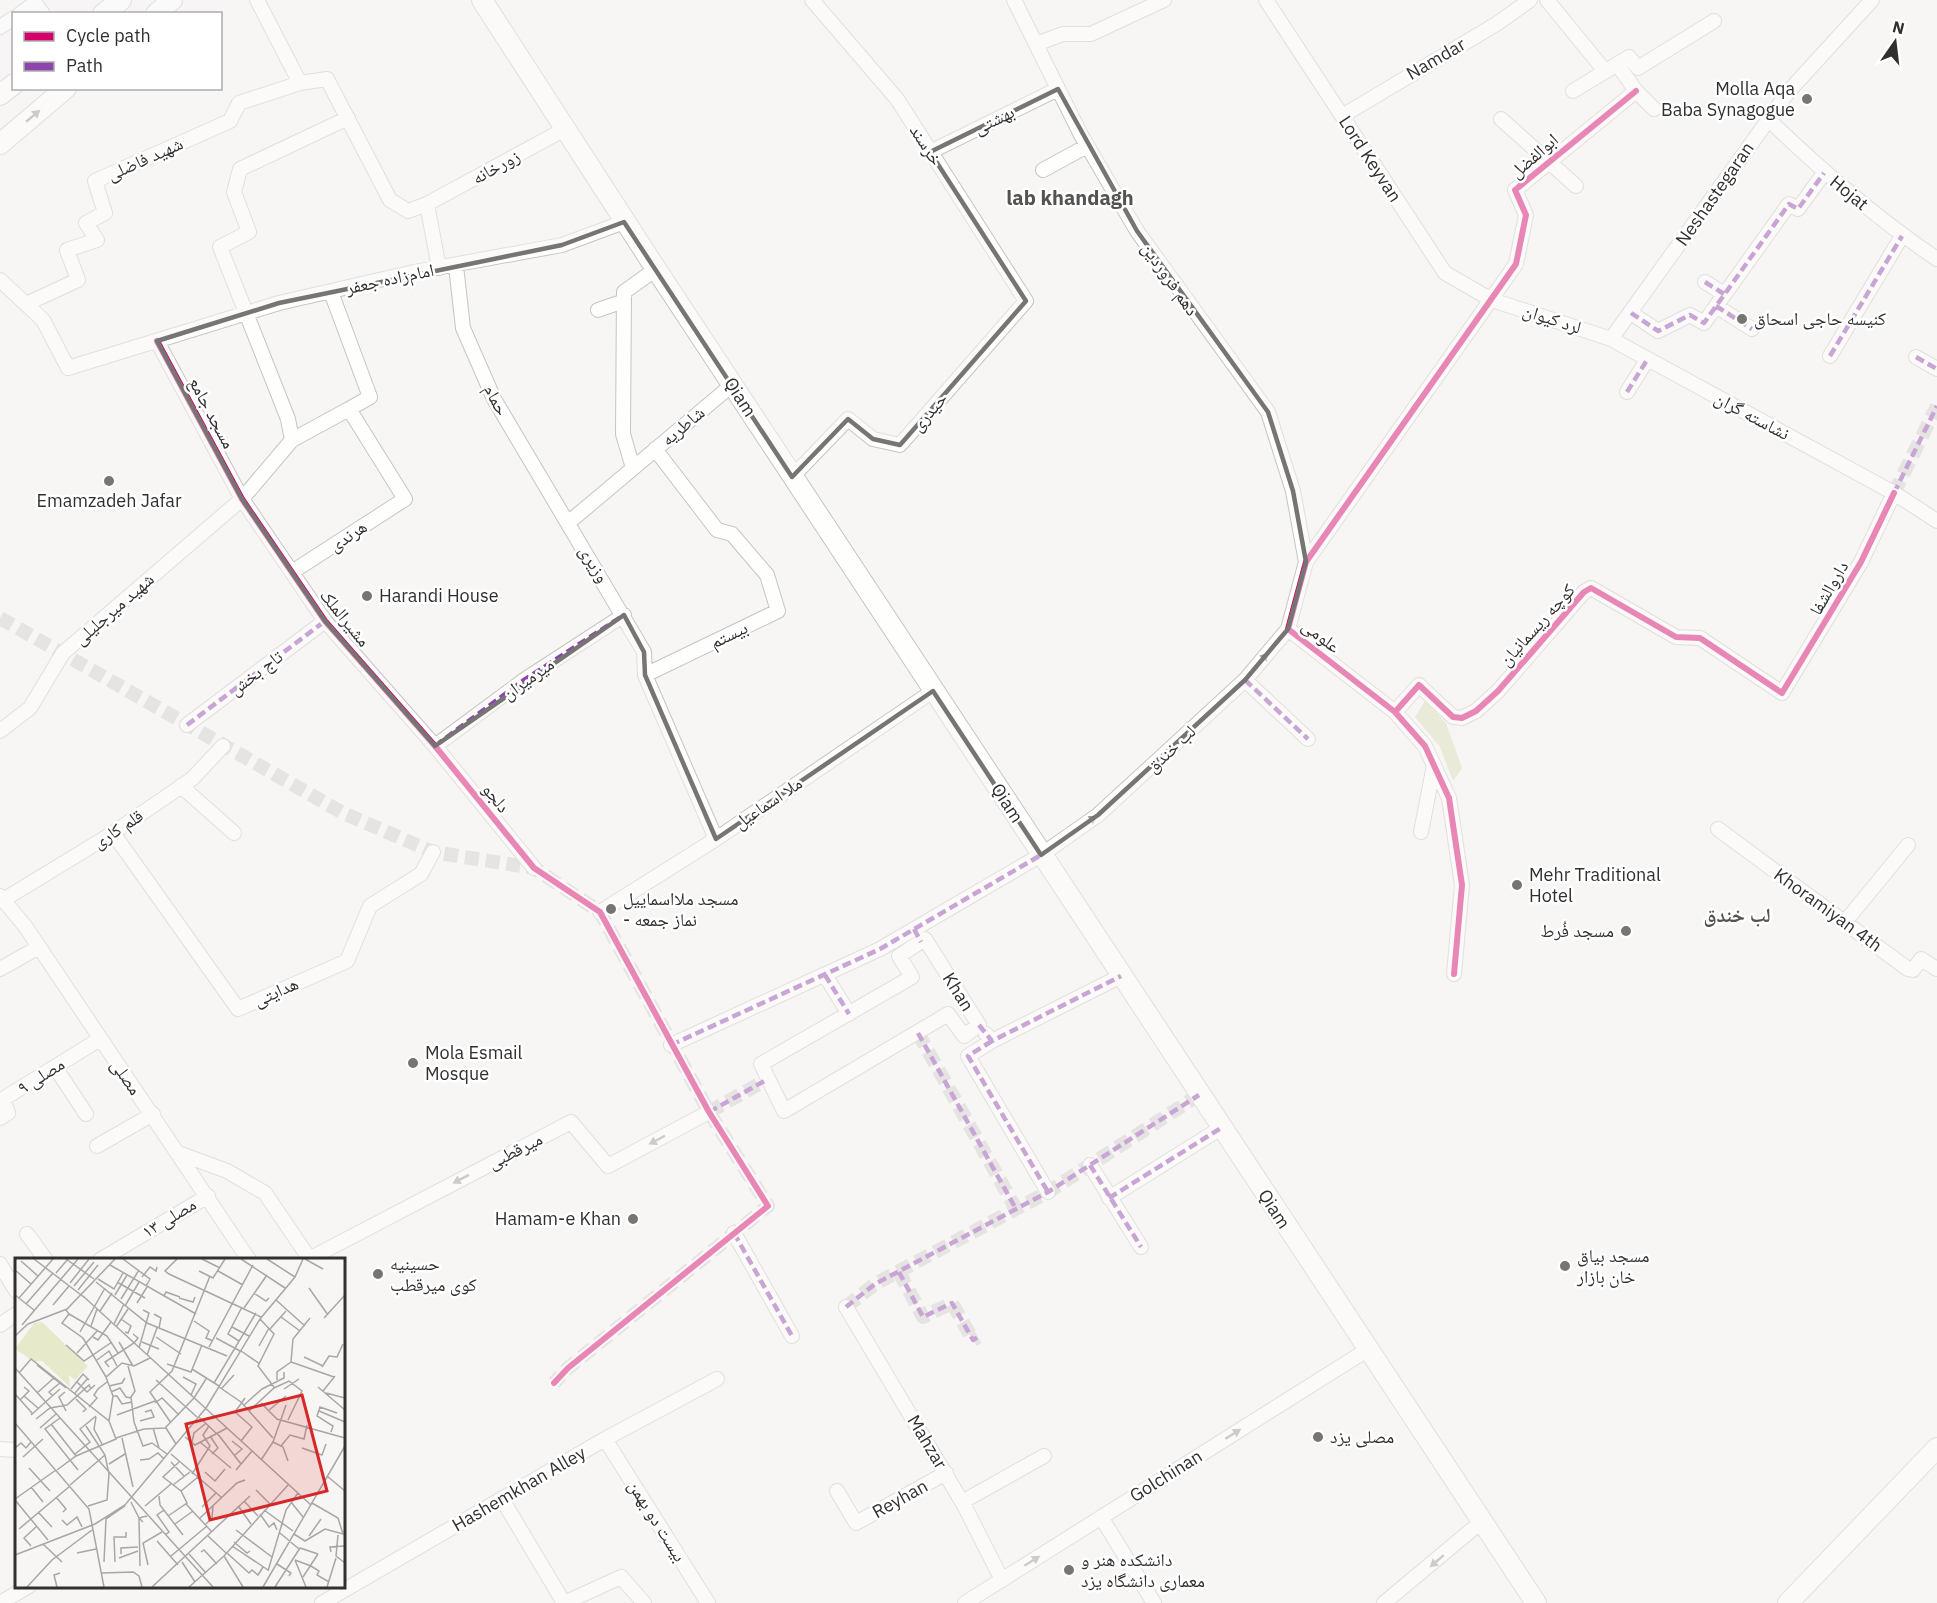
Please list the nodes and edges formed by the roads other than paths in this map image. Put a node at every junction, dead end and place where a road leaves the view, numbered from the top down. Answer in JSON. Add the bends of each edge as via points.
{"nodes":[{"id":1,"x":121,"y":0,"type":"edge"},
{"id":2,"x":172,"y":0,"type":"edge"},
{"id":3,"x":257,"y":0,"type":"edge"},
{"id":4,"x":482,"y":0,"type":"edge"},
{"id":5,"x":812,"y":0,"type":"edge"},
{"id":6,"x":1014,"y":0,"type":"edge"},
{"id":7,"x":1164,"y":0,"type":"edge"},
{"id":8,"x":1266,"y":0,"type":"edge"},
{"id":9,"x":1530,"y":0,"type":"edge"},
{"id":10,"x":1547,"y":0,"type":"edge"},
{"id":11,"x":1872,"y":0,"type":"edge"},
{"id":12,"x":23,"y":12,"type":"edge"},
{"id":13,"x":42,"y":12,"type":"edge"},
{"id":14,"x":106,"y":12,"type":"edge"},
{"id":15,"x":158,"y":12,"type":"edge"},
{"id":16,"x":1714,"y":21,"type":"dead end"},
{"id":17,"x":1036,"y":44,"type":"junction"},
{"id":18,"x":1617,"y":64,"type":"junction"},
{"id":19,"x":1605,"y":71,"type":"junction"},
{"id":20,"x":300,"y":83,"type":"junction"},
{"id":21,"x":12,"y":86,"type":"edge"},
{"id":22,"x":1058,"y":89,"type":"junction"},
{"id":23,"x":64,"y":90,"type":"edge"},
{"id":24,"x":1573,"y":91,"type":"dead end"},
{"id":25,"x":1636,"y":91,"type":"junction"},
{"id":26,"x":0,"y":95,"type":"edge"},
{"id":27,"x":1654,"y":109,"type":"dead end"},
{"id":28,"x":1342,"y":116,"type":"junction"},
{"id":29,"x":348,"y":118,"type":"junction"},
{"id":30,"x":1501,"y":118,"type":"dead end"},
{"id":31,"x":1768,"y":119,"type":"junction"},
{"id":32,"x":565,"y":129,"type":"junction"},
{"id":33,"x":0,"y":144,"type":"edge"},
{"id":34,"x":1087,"y":146,"type":"junction"},
{"id":35,"x":930,"y":152,"type":"junction"},
{"id":36,"x":1549,"y":163,"type":"junction"},
{"id":37,"x":1043,"y":170,"type":"dead end"},
{"id":38,"x":1824,"y":173,"type":"junction"},
{"id":39,"x":1576,"y":186,"type":"dead end"},
{"id":40,"x":427,"y":204,"type":"junction"},
{"id":41,"x":624,"y":222,"type":"junction"},
{"id":42,"x":1902,"y":236,"type":"junction"},
{"id":43,"x":1937,"y":259,"type":"edge"},
{"id":44,"x":456,"y":266,"type":"junction"},
{"id":45,"x":439,"y":268,"type":"junction"},
{"id":46,"x":656,"y":269,"type":"junction"},
{"id":47,"x":0,"y":280,"type":"edge"},
{"id":48,"x":1705,"y":282,"type":"dead end"},
{"id":49,"x":331,"y":292,"type":"junction"},
{"id":50,"x":1492,"y":300,"type":"junction"},
{"id":51,"x":1720,"y":300,"type":"junction"},
{"id":52,"x":624,"y":301,"type":"junction"},
{"id":53,"x":1026,"y":302,"type":"joint"},
{"id":54,"x":26,"y":304,"type":"junction"},
{"id":55,"x":598,"y":310,"type":"dead end"},
{"id":56,"x":1630,"y":313,"type":"junction"},
{"id":57,"x":246,"y":314,"type":"junction"},
{"id":58,"x":1752,"y":329,"type":"dead end"},
{"id":59,"x":1611,"y":339,"type":"junction"},
{"id":60,"x":157,"y":341,"type":"junction"},
{"id":61,"x":1830,"y":356,"type":"dead end"},
{"id":62,"x":1916,"y":357,"type":"dead end"},
{"id":63,"x":1647,"y":360,"type":"junction"},
{"id":64,"x":1937,"y":369,"type":"edge"},
{"id":65,"x":732,"y":385,"type":"junction"},
{"id":66,"x":1627,"y":392,"type":"dead end"},
{"id":67,"x":350,"y":409,"type":"junction"},
{"id":68,"x":292,"y":440,"type":"junction"},
{"id":69,"x":655,"y":449,"type":"junction"},
{"id":70,"x":633,"y":468,"type":"junction"},
{"id":71,"x":792,"y":477,"type":"junction"},
{"id":72,"x":1894,"y":493,"type":"junction"},
{"id":73,"x":242,"y":499,"type":"junction"},
{"id":74,"x":1937,"y":521,"type":"edge"},
{"id":75,"x":568,"y":522,"type":"junction"},
{"id":76,"x":1306,"y":562,"type":"junction"},
{"id":77,"x":292,"y":572,"type":"junction"},
{"id":78,"x":624,"y":615,"type":"junction"},
{"id":79,"x":325,"y":621,"type":"junction"},
{"id":80,"x":1288,"y":629,"type":"junction"},
{"id":81,"x":645,"y":675,"type":"junction"},
{"id":82,"x":1245,"y":680,"type":"junction"},
{"id":83,"x":933,"y":691,"type":"junction"},
{"id":84,"x":1782,"y":693,"type":"joint"},
{"id":85,"x":1395,"y":712,"type":"junction"},
{"id":86,"x":187,"y":725,"type":"dead end"},
{"id":87,"x":0,"y":731,"type":"edge"},
{"id":88,"x":1308,"y":739,"type":"dead end"},
{"id":89,"x":223,"y":746,"type":"dead end"},
{"id":90,"x":435,"y":746,"type":"junction"},
{"id":91,"x":1434,"y":765,"type":"junction"},
{"id":92,"x":181,"y":786,"type":"junction"},
{"id":93,"x":1718,"y":829,"type":"dead end"},
{"id":94,"x":234,"y":832,"type":"dead end"},
{"id":95,"x":1421,"y":832,"type":"dead end"},
{"id":96,"x":113,"y":833,"type":"junction"},
{"id":97,"x":716,"y":838,"type":"junction"},
{"id":98,"x":1908,"y":845,"type":"dead end"},
{"id":99,"x":433,"y":852,"type":"dead end"},
{"id":100,"x":1041,"y":855,"type":"junction"},
{"id":101,"x":534,"y":868,"type":"dead end"},
{"id":102,"x":2,"y":898,"type":"edge"},
{"id":103,"x":600,"y":912,"type":"dead end"},
{"id":104,"x":1845,"y":922,"type":"junction"},
{"id":105,"x":914,"y":929,"type":"junction"},
{"id":106,"x":921,"y":942,"type":"junction"},
{"id":107,"x":39,"y":947,"type":"junction"},
{"id":108,"x":0,"y":969,"type":"edge"},
{"id":109,"x":1937,"y":969,"type":"edge"},
{"id":110,"x":1454,"y":974,"type":"dead end"},
{"id":111,"x":825,"y":975,"type":"junction"},
{"id":112,"x":1121,"y":976,"type":"junction"},
{"id":113,"x":849,"y":1014,"type":"junction"},
{"id":114,"x":979,"y":1025,"type":"junction"},
{"id":115,"x":100,"y":1039,"type":"junction"},
{"id":116,"x":992,"y":1041,"type":"junction"},
{"id":117,"x":671,"y":1045,"type":"dead end"},
{"id":118,"x":55,"y":1067,"type":"junction"},
{"id":119,"x":709,"y":1112,"type":"tunnel mouth"},
{"id":120,"x":86,"y":1114,"type":"dead end"},
{"id":121,"x":153,"y":1114,"type":"junction"},
{"id":122,"x":0,"y":1118,"type":"edge"},
{"id":123,"x":1221,"y":1128,"type":"junction"},
{"id":124,"x":97,"y":1146,"type":"dead end"},
{"id":125,"x":181,"y":1154,"type":"junction"},
{"id":126,"x":1090,"y":1165,"type":"dead end"},
{"id":127,"x":1048,"y":1192,"type":"dead end"},
{"id":128,"x":208,"y":1196,"type":"junction"},
{"id":129,"x":1109,"y":1198,"type":"junction"},
{"id":130,"x":735,"y":1233,"type":"dead end"},
{"id":131,"x":27,"y":1234,"type":"dead end"},
{"id":132,"x":1141,"y":1247,"type":"dead end"},
{"id":133,"x":45,"y":1258,"type":"edge"},
{"id":134,"x":103,"y":1258,"type":"edge"},
{"id":135,"x":248,"y":1258,"type":"edge"},
{"id":136,"x":307,"y":1258,"type":"edge"},
{"id":137,"x":310,"y":1258,"type":"edge"},
{"id":138,"x":0,"y":1264,"type":"edge"},
{"id":139,"x":15,"y":1290,"type":"edge"},
{"id":140,"x":846,"y":1307,"type":"dead end"},
{"id":141,"x":15,"y":1315,"type":"edge"},
{"id":142,"x":0,"y":1325,"type":"edge"},
{"id":143,"x":792,"y":1335,"type":"dead end"},
{"id":144,"x":1366,"y":1350,"type":"junction"},
{"id":145,"x":717,"y":1378,"type":"dead end"},
{"id":146,"x":605,"y":1439,"type":"junction"},
{"id":147,"x":1937,"y":1448,"type":"edge"},
{"id":148,"x":0,"y":1449,"type":"edge"},
{"id":149,"x":15,"y":1450,"type":"edge"},
{"id":150,"x":1044,"y":1456,"type":"dead end"},
{"id":151,"x":946,"y":1473,"type":"junction"},
{"id":152,"x":837,"y":1491,"type":"dead end"},
{"id":153,"x":502,"y":1499,"type":"junction"},
{"id":154,"x":962,"y":1503,"type":"junction"},
{"id":155,"x":1101,"y":1517,"type":"junction"},
{"id":156,"x":1481,"y":1522,"type":"junction"},
{"id":157,"x":1002,"y":1580,"type":"junction"},
{"id":158,"x":27,"y":1588,"type":"edge"},
{"id":159,"x":346,"y":1597,"type":"edge"},
{"id":160,"x":1147,"y":1601,"type":"edge"},
{"id":161,"x":0,"y":1603,"type":"edge"},
{"id":162,"x":322,"y":1603,"type":"edge"},
{"id":163,"x":564,"y":1603,"type":"edge"},
{"id":164,"x":644,"y":1603,"type":"edge"},
{"id":165,"x":708,"y":1603,"type":"edge"},
{"id":166,"x":965,"y":1603,"type":"edge"},
{"id":167,"x":1384,"y":1603,"type":"edge"},
{"id":168,"x":1536,"y":1603,"type":"edge"},
{"id":169,"x":1788,"y":1603,"type":"edge"}],
"edges":[{"from":1,"to":14,"type":"main road"},
{"from":2,"to":15,"type":"main road"},
{"from":3,"to":20,"type":"street"},
{"from":4,"to":32,"type":"main road","name":"Qiam"},
{"from":5,"to":35,"type":"street","name":"خرسند","via":[[897,99]]},
{"from":6,"to":17,"type":"street","name":"دهم فروردین"},
{"from":7,"to":17,"type":"street","via":[[1090,34],[1063,34]]},
{"from":8,"to":28,"type":"street","name":"Lord Keyvan"},
{"from":9,"to":28,"type":"street","name":"Namdar"},
{"from":10,"to":19,"type":"street"},
{"from":11,"to":31,"type":"street","name":"Neshastegaran"},
{"from":12,"to":13,"type":"street","via":[[35,3]]},
{"from":16,"to":18,"type":"street","via":[[1638,68],[1629,57]]},
{"from":17,"to":22,"type":"street","name":"دهم فروردین"},
{"from":18,"to":19,"type":"street"},
{"from":18,"to":25,"type":"street"},
{"from":19,"to":24,"type":"street"},
{"from":20,"to":29,"type":"street","via":[[327,79]]},
{"from":20,"to":54,"type":"street","name":"شهید فاضلی","via":[[239,104],[230,121],[95,181],[105,213],[86,223],[97,240],[67,250],[78,280]]},
{"from":21,"to":26,"type":"main road"},
{"from":22,"to":34,"type":"street","name":"دهم فروردین"},
{"from":22,"to":35,"type":"street","name":"بهشتی"},
{"from":33,"to":23,"type":"main road","one_way":true},
{"from":25,"to":27,"type":"street"},
{"from":25,"to":36,"type":"street","name":"ابوالفضل"},
{"from":28,"to":50,"type":"street","name":"Lord Keyvan","via":[[1445,273]]},
{"from":29,"to":40,"type":"street","via":[[390,200],[408,211]]},
{"from":29,"to":57,"type":"street","via":[[240,169],[234,192],[249,232],[220,247]]},
{"from":30,"to":36,"type":"street"},
{"from":31,"to":38,"type":"street","name":"Hojat"},
{"from":31,"to":56,"type":"street","name":"Neshastegaran"},
{"from":32,"to":40,"type":"street","name":"زورخانه"},
{"from":32,"to":41,"type":"main road","name":"Qiam"},
{"from":34,"to":37,"type":"street"},
{"from":34,"to":76,"type":"street","name":"دهم فروردین","via":[[1137,231],[1268,412],[1293,491]]},
{"from":35,"to":53,"type":"street","name":"خرسند"},
{"from":36,"to":39,"type":"street"},
{"from":36,"to":50,"type":"street","name":"ابوالفضل","via":[[1515,190],[1526,215],[1516,264]]},
{"from":38,"to":42,"type":"street","name":"Hojat"},
{"from":38,"to":51,"type":"street","via":[[1798,209],[1789,204]]},
{"from":40,"to":45,"type":"street"},
{"from":41,"to":44,"type":"street","name":"امام‌زاده جعفر","via":[[562,245]]},
{"from":41,"to":46,"type":"main road","name":"Qiam"},
{"from":42,"to":43,"type":"street","name":"Hojat"},
{"from":42,"to":61,"type":"street"},
{"from":44,"to":45,"type":"street","name":"امام‌زاده جعفر"},
{"from":44,"to":75,"type":"street","name":"حمام","via":[[463,328],[494,399]]},
{"from":45,"to":49,"type":"street","name":"امام‌زاده جعفر"},
{"from":46,"to":52,"type":"street","via":[[624,292]]},
{"from":46,"to":65,"type":"main road","name":"Qiam"},
{"from":47,"to":54,"type":"street"},
{"from":48,"to":51,"type":"street"},
{"from":49,"to":57,"type":"street","name":"امام‌زاده جعفر"},
{"from":49,"to":67,"type":"street","via":[[370,397]]},
{"from":50,"to":59,"type":"street","name":"لرد کیوان"},
{"from":50,"to":76,"type":"street","name":"علومی"},
{"from":51,"to":56,"type":"street","via":[[1704,323],[1690,315],[1658,331]]},
{"from":51,"to":58,"type":"street"},
{"from":52,"to":55,"type":"street"},
{"from":52,"to":70,"type":"street","via":[[623,434]]},
{"from":53,"to":71,"type":"street","name":"حیدری","via":[[900,445],[873,439],[848,419]]},
{"from":54,"to":60,"type":"street","via":[[43,320],[68,368]]},
{"from":56,"to":59,"type":"street","name":"Neshastegaran"},
{"from":57,"to":60,"type":"street","name":"امام‌زاده جعفر"},
{"from":57,"to":68,"type":"street","via":[[288,419]]},
{"from":59,"to":63,"type":"street","name":"نشاسته گران"},
{"from":60,"to":73,"type":"street","name":"مسجد جامع"},
{"from":62,"to":64,"type":"street"},
{"from":63,"to":66,"type":"street"},
{"from":63,"to":72,"type":"street","name":"نشاسته گران"},
{"from":65,"to":69,"type":"street","name":"شاطریه"},
{"from":65,"to":71,"type":"main road","name":"Qiam"},
{"from":67,"to":68,"type":"street"},
{"from":67,"to":77,"type":"street","name":"هرندی","via":[[405,499]]},
{"from":68,"to":73,"type":"street","name":"شهید میرجلیلی"},
{"from":69,"to":70,"type":"street","name":"شاطریه"},
{"from":69,"to":81,"type":"street","name":"بیستم","via":[[717,530],[732,534],[767,575],[778,611]]},
{"from":70,"to":75,"type":"street"},
{"from":71,"to":83,"type":"main road","name":"Qiam"},
{"from":72,"to":74,"type":"street","name":"نشاسته گران"},
{"from":72,"to":84,"type":"street","name":"داروالشفا","via":[[1861,562]]},
{"from":73,"to":77,"type":"street","name":"مشیرالملک"},
{"from":73,"to":87,"type":"street","name":"شهید میرجلیلی","via":[[63,653],[30,708]]},
{"from":75,"to":78,"type":"street","name":"وزیری"},
{"from":76,"to":80,"type":"street","name":"علومی"},
{"from":77,"to":79,"type":"street","name":"مشیرالملک"},
{"from":78,"to":81,"type":"street","name":"وزیری","via":[[644,652]]},
{"from":78,"to":90,"type":"street","name":"میرمیران","via":[[524,680]]},
{"from":79,"to":86,"type":"street","name":"تاج بخش"},
{"from":79,"to":90,"type":"street","name":"مشیرالملک"},
{"from":82,"to":80,"type":"street","name":"لب خندق","one_way":true},
{"from":80,"to":85,"type":"street","name":"علومی"},
{"from":81,"to":97,"type":"street","name":"وزیری"},
{"from":82,"to":88,"type":"street"},
{"from":100,"to":82,"type":"street","name":"لب خندق","one_way":true,"via":[[1098,815]]},
{"from":83,"to":97,"type":"street","name":"ملا اسماعیل"},
{"from":83,"to":100,"type":"main road","name":"Qiam"},
{"from":84,"to":85,"type":"street","name":"کوچه ریسمانیان","via":[[1700,638],[1676,637],[1591,588],[1476,711],[1462,718],[1453,717],[1419,685]]},
{"from":85,"to":91,"type":"street","name":"علومی","via":[[1425,746]]},
{"from":89,"to":92,"type":"street","name":"قلم کاری"},
{"from":90,"to":101,"type":"street","name":"دلجو"},
{"from":91,"to":95,"type":"street"},
{"from":91,"to":110,"type":"street","name":"علومی","via":[[1449,798],[1462,885]]},
{"from":92,"to":94,"type":"street"},
{"from":92,"to":96,"type":"street","name":"قلم کاری"},
{"from":93,"to":104,"type":"street","name":"Khoramiyan 4th"},
{"from":96,"to":99,"type":"street","name":"هدایتی","via":[[238,1009],[346,961],[370,906],[421,874]]},
{"from":96,"to":102,"type":"street","name":"قلم کاری"},
{"from":97,"to":103,"type":"street","name":"ملا اسماعیل"},
{"from":98,"to":104,"type":"street"},
{"from":100,"to":105,"type":"street","name":"لب خندق"},
{"from":100,"to":112,"type":"main road","name":"Qiam"},
{"from":102,"to":107,"type":"street","name":"مصلی"},
{"from":104,"to":109,"type":"street","name":"Khoramiyan 4th","via":[[1908,969],[1913,970],[1921,959]]},
{"from":105,"to":106,"type":"street"},
{"from":105,"to":111,"type":"street","name":"لب خندق"},
{"from":106,"to":113,"type":"street","name":"Khan","via":[[899,956],[912,977]]},
{"from":106,"to":114,"type":"street","name":"Khan","via":[[925,939]]},
{"from":107,"to":108,"type":"street"},
{"from":107,"to":115,"type":"street","name":"مصلی"},
{"from":111,"to":113,"type":"street"},
{"from":111,"to":117,"type":"street","name":"لب خندق"},
{"from":112,"to":116,"type":"street"},
{"from":112,"to":123,"type":"main road","name":"Qiam"},
{"from":113,"to":114,"type":"street","name":"Khan","via":[[761,1064],[784,1111],[948,1014],[964,1036]]},
{"from":114,"to":116,"type":"street"},
{"from":115,"to":118,"type":"street","name":"مصلی ۹"},
{"from":115,"to":121,"type":"street","name":"مصلی"},
{"from":116,"to":127,"type":"street","via":[[968,1056]]},
{"from":118,"to":120,"type":"street"},
{"from":118,"to":122,"type":"street","name":"مصلی ۹","via":[[3,1099],[8,1113]]},
{"from":119,"to":137,"type":"street","name":"میرقطبی","one_way":true,"via":[[608,1166],[571,1122]]},
{"from":121,"to":124,"type":"street"},
{"from":121,"to":125,"type":"street","name":"مصلی"},
{"from":123,"to":129,"type":"street"},
{"from":123,"to":144,"type":"main road","name":"Qiam"},
{"from":125,"to":128,"type":"street","name":"مصلی"},
{"from":125,"to":136,"type":"street","via":[[227,1171],[265,1193]]},
{"from":126,"to":129,"type":"street"},
{"from":128,"to":134,"type":"street","name":"مصلی ۱۳"},
{"from":128,"to":135,"type":"street","name":"مصلی"},
{"from":129,"to":132,"type":"street"},
{"from":130,"to":143,"type":"street"},
{"from":131,"to":133,"type":"street"},
{"from":138,"to":139,"type":"street"},
{"from":140,"to":151,"type":"street","name":"Mahzar"},
{"from":141,"to":142,"type":"street"},
{"from":155,"to":144,"type":"street","name":"Golchinan","one_way":true},
{"from":144,"to":156,"type":"main road","name":"Qiam"},
{"from":145,"to":146,"type":"street","name":"Hashemkhan Alley"},
{"from":146,"to":153,"type":"street","name":"Hashemkhan Alley"},
{"from":146,"to":165,"type":"street","name":"بیست دو بهمن"},
{"from":147,"to":169,"type":"main road"},
{"from":148,"to":149,"type":"street"},
{"from":150,"to":154,"type":"street"},
{"from":151,"to":152,"type":"street","name":"Reyhan","via":[[856,1523]]},
{"from":151,"to":154,"type":"street","name":"Mahzar"},
{"from":153,"to":159,"type":"street","name":"Hashemkhan Alley"},
{"from":153,"to":163,"type":"street"},
{"from":154,"to":157,"type":"street","name":"Mahzar"},
{"from":157,"to":155,"type":"street","name":"Golchinan","one_way":true},
{"from":155,"to":160,"type":"street"},
{"from":156,"to":167,"type":"street","one_way":true},
{"from":156,"to":168,"type":"main road","name":"Qiam"},
{"from":157,"to":166,"type":"street","name":"Golchinan"},
{"from":158,"to":161,"type":"street"},
{"from":159,"to":162,"type":"street","name":"Hashemkhan Alley"},
{"from":163,"to":164,"type":"street","via":[[621,1577]]}]}
